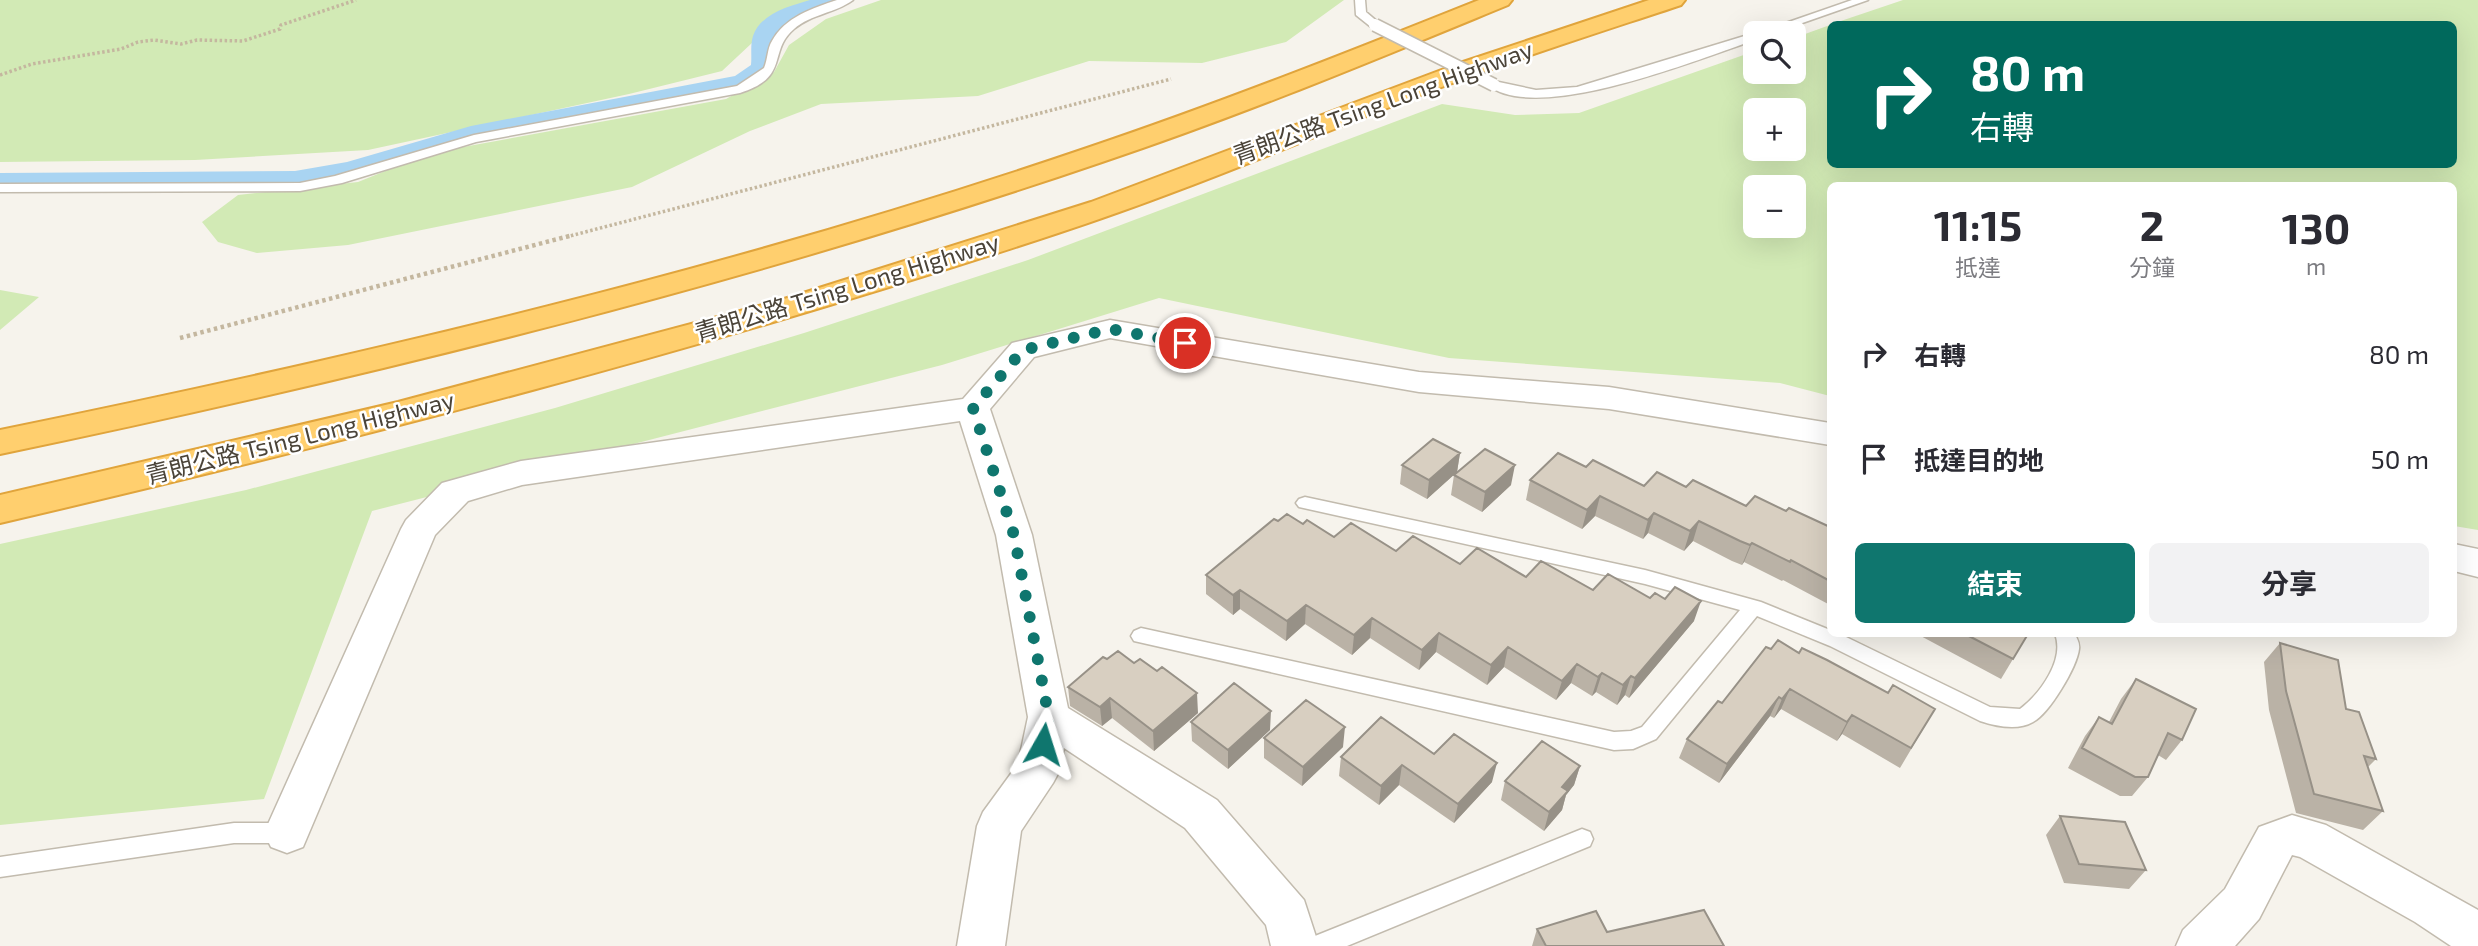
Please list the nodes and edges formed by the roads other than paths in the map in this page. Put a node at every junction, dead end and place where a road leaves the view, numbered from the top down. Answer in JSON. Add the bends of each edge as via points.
{"nodes":[{"id":1,"x":848,"y":0,"type":"edge"},
{"id":2,"x":1360,"y":0,"type":"edge"},
{"id":3,"x":1500,"y":0,"type":"edge"},
{"id":4,"x":1674,"y":0,"type":"edge"},
{"id":5,"x":1863,"y":0,"type":"edge"},
{"id":6,"x":1799,"y":21,"type":"edge"},
{"id":7,"x":1743,"y":40,"type":"edge"},
{"id":8,"x":0,"y":188,"type":"edge"},
{"id":9,"x":973,"y":408,"type":"junction"},
{"id":10,"x":1827,"y":434,"type":"edge"},
{"id":11,"x":0,"y":442,"type":"edge"},
{"id":12,"x":1305,"y":503,"type":"dead end"},
{"id":13,"x":0,"y":509,"type":"edge"},
{"id":14,"x":2457,"y":559,"type":"edge"},
{"id":15,"x":2478,"y":563,"type":"edge"},
{"id":16,"x":1754,"y":607,"type":"junction"},
{"id":17,"x":1141,"y":636,"type":"dead end"},
{"id":18,"x":1827,"y":637,"type":"edge"},
{"id":19,"x":1827,"y":637,"type":"edge"},
{"id":20,"x":2066,"y":637,"type":"edge"},
{"id":21,"x":1049,"y":718,"type":"junction"},
{"id":22,"x":287,"y":833,"type":"joint"},
{"id":23,"x":1582,"y":839,"type":"dead end"},
{"id":24,"x":0,"y":867,"type":"edge"},
{"id":25,"x":2478,"y":937,"type":"edge"},
{"id":26,"x":981,"y":946,"type":"edge"},
{"id":27,"x":1295,"y":946,"type":"edge"},
{"id":28,"x":1319,"y":946,"type":"edge"},
{"id":29,"x":2200,"y":946,"type":"edge"}],
"edges":[{"from":1,"to":8,"type":"lane","via":[[786,30],[766,76],[740,89],[474,139],[337,180],[300,187]]},
{"from":2,"to":7,"type":"lane","bridge":true,"via":[[1360,13],[1375,25],[1494,85],[1542,94],[1584,92]]},
{"from":3,"to":11,"type":"highway","name":"青朗公路 Tsing Long Highway","via":[[1129,144],[763,260],[330,371]]},
{"from":4,"to":13,"type":"highway","name":"青朗公路 Tsing Long Highway","via":[[1445,77],[1056,223],[812,302],[528,382],[227,458]]},
{"from":5,"to":6,"type":"lane"},
{"from":9,"to":10,"type":"street","via":[[1023,350],[1110,329],[1419,382],[1609,398]]},
{"from":9,"to":21,"type":"street","via":[[1014,535]]},
{"from":9,"to":22,"type":"street","via":[[521,473],[455,492],[419,529]]},
{"from":12,"to":16,"type":"lane","via":[[1645,576]]},
{"from":14,"to":15,"type":"street"},
{"from":16,"to":17,"type":"lane","via":[[1649,733],[1614,741]]},
{"from":16,"to":19,"type":"lane"},
{"from":18,"to":20,"type":"lane","via":[[1959,703],[2012,719],[2028,716],[2045,696],[2066,661],[2070,647]]},
{"from":21,"to":26,"type":"street","via":[[1038,770],[999,826]]},
{"from":21,"to":27,"type":"street","via":[[1202,814],[1287,915]]},
{"from":22,"to":24,"type":"lane","via":[[234,833]]},
{"from":23,"to":28,"type":"lane"},
{"from":25,"to":29,"type":"street","via":[[2332,851],[2292,835],[2275,841],[2242,904]]}]}
